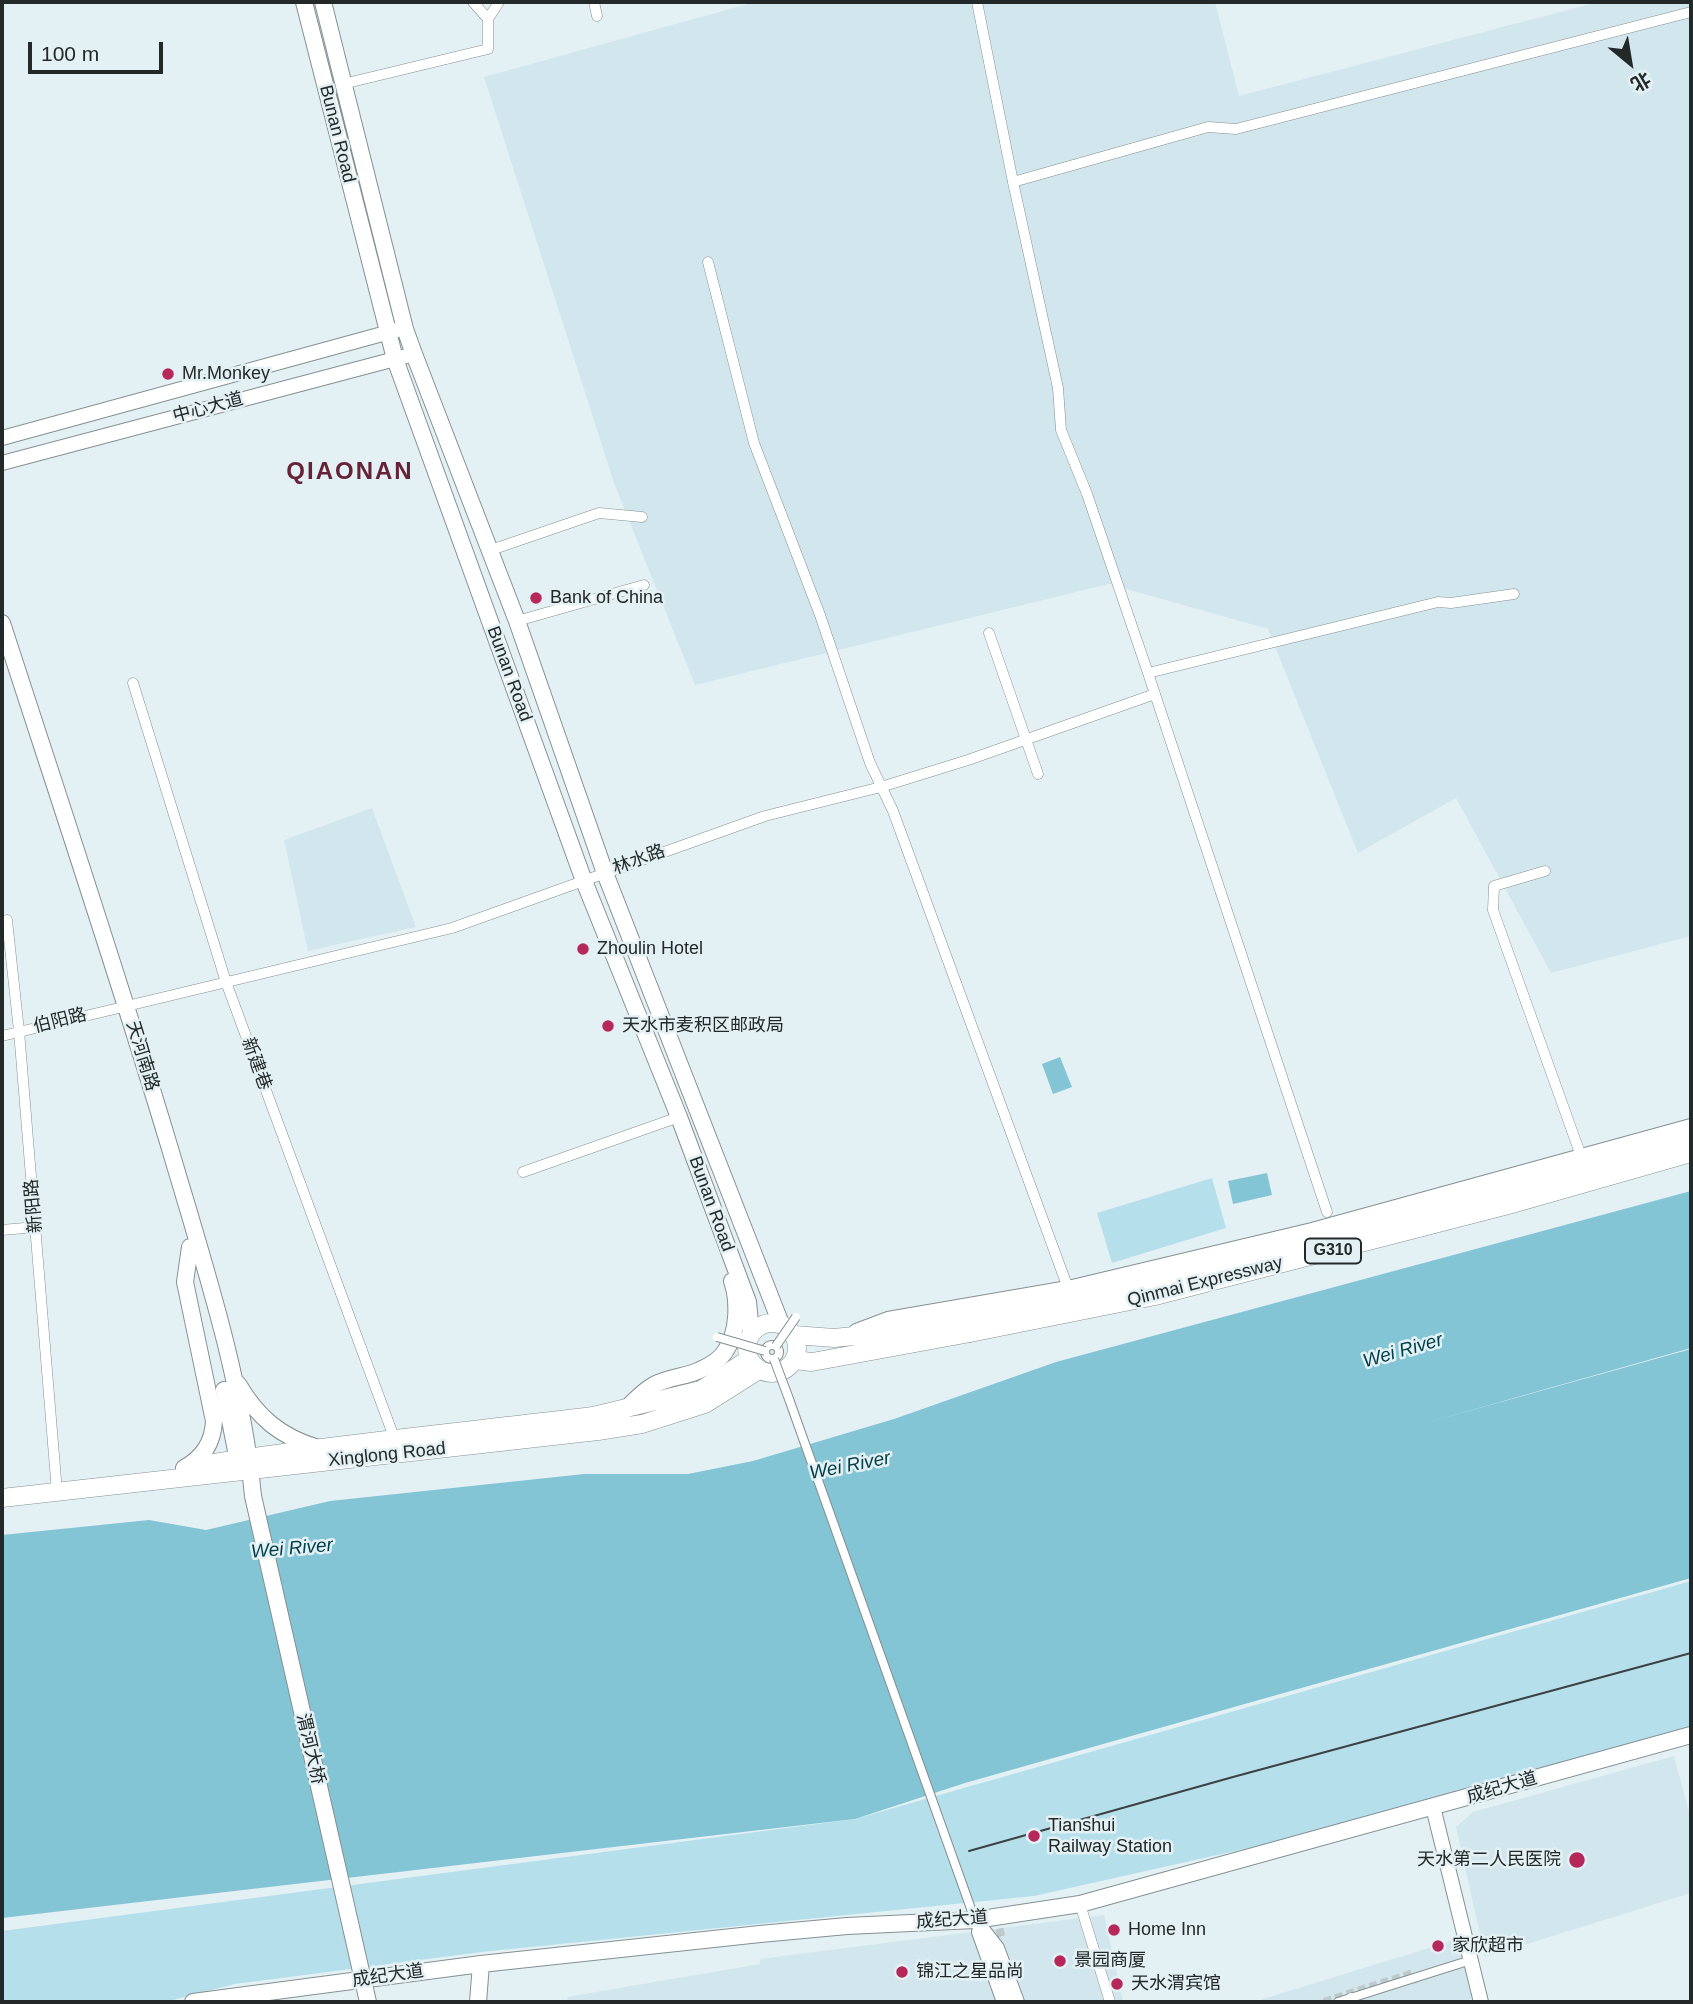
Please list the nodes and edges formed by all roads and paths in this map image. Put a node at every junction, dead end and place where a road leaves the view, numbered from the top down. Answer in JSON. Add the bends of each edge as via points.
{"nodes":[{"id":1,"x":304,"y":2,"type":"edge"},
{"id":2,"x":323,"y":2,"type":"edge"},
{"id":3,"x":473,"y":2,"type":"edge"},
{"id":4,"x":499,"y":2,"type":"edge"},
{"id":5,"x":594,"y":2,"type":"edge"},
{"id":6,"x":977,"y":2,"type":"edge"},
{"id":7,"x":1691,"y":12,"type":"edge"},
{"id":8,"x":597,"y":16,"type":"dead end"},
{"id":9,"x":488,"y":19,"type":"junction"},
{"id":10,"x":343,"y":84,"type":"junction"},
{"id":11,"x":1013,"y":182,"type":"junction"},
{"id":12,"x":708,"y":262,"type":"dead end"},
{"id":13,"x":405,"y":329,"type":"junction"},
{"id":14,"x":387,"y":332,"type":"junction"},
{"id":15,"x":414,"y":354,"type":"junction"},
{"id":16,"x":395,"y":359,"type":"junction"},
{"id":17,"x":2,"y":438,"type":"edge"},
{"id":18,"x":2,"y":463,"type":"edge"},
{"id":19,"x":642,"y":517,"type":"dead end"},
{"id":20,"x":491,"y":550,"type":"junction"},
{"id":21,"x":644,"y":585,"type":"dead end"},
{"id":22,"x":1514,"y":594,"type":"dead end"},
{"id":23,"x":517,"y":621,"type":"junction"},
{"id":24,"x":2,"y":623,"type":"edge"},
{"id":25,"x":989,"y":633,"type":"dead end"},
{"id":26,"x":2,"y":658,"type":"edge"},
{"id":27,"x":1148,"y":673,"type":"junction"},
{"id":28,"x":133,"y":683,"type":"dead end"},
{"id":29,"x":1155,"y":694,"type":"junction"},
{"id":30,"x":1026,"y":740,"type":"junction"},
{"id":31,"x":1038,"y":774,"type":"dead end"},
{"id":32,"x":881,"y":787,"type":"junction"},
{"id":33,"x":1545,"y":871,"type":"dead end"},
{"id":34,"x":605,"y":873,"type":"junction"},
{"id":35,"x":584,"y":881,"type":"junction"},
{"id":36,"x":7,"y":920,"type":"dead end"},
{"id":37,"x":226,"y":982,"type":"junction"},
{"id":38,"x":122,"y":1006,"type":"junction"},
{"id":39,"x":19,"y":1031,"type":"junction"},
{"id":40,"x":2,"y":1036,"type":"edge"},
{"id":41,"x":680,"y":1118,"type":"junction"},
{"id":42,"x":1691,"y":1126,"type":"edge"},
{"id":43,"x":1691,"y":1138,"type":"edge"},
{"id":44,"x":1691,"y":1153,"type":"edge"},
{"id":45,"x":1581,"y":1156,"type":"junction"},
{"id":46,"x":523,"y":1172,"type":"dead end"},
{"id":47,"x":1326,"y":1212,"type":"dead end"},
{"id":48,"x":718,"y":1222,"type":"junction"},
{"id":49,"x":36,"y":1227,"type":"junction"},
{"id":50,"x":2,"y":1230,"type":"edge"},
{"id":51,"x":190,"y":1247,"type":"junction"},
{"id":52,"x":761,"y":1276,"type":"junction"},
{"id":53,"x":742,"y":1286,"type":"junction"},
{"id":54,"x":1068,"y":1288,"type":"junction"},
{"id":55,"x":790,"y":1325,"type":"junction"},
{"id":56,"x":972,"y":1326,"type":"junction"},
{"id":57,"x":751,"y":1333,"type":"junction"},
{"id":58,"x":717,"y":1338,"type":"dead end"},
{"id":59,"x":834,"y":1338,"type":"junction"},
{"id":60,"x":776,"y":1346,"type":"junction"},
{"id":61,"x":774,"y":1359,"type":"junction"},
{"id":62,"x":758,"y":1360,"type":"junction"},
{"id":63,"x":794,"y":1360,"type":"junction"},
{"id":64,"x":231,"y":1372,"type":"junction"},
{"id":65,"x":625,"y":1410,"type":"junction"},
{"id":66,"x":396,"y":1440,"type":"junction"},
{"id":67,"x":318,"y":1448,"type":"junction"},
{"id":68,"x":245,"y":1465,"type":"junction"},
{"id":69,"x":184,"y":1468,"type":"junction"},
{"id":70,"x":2,"y":1487,"type":"edge"},
{"id":71,"x":57,"y":1487,"type":"junction"},
{"id":72,"x":248,"y":1497,"type":"junction"},
{"id":73,"x":2,"y":1498,"type":"edge"},
{"id":74,"x":1691,"y":1735,"type":"edge"},
{"id":75,"x":1433,"y":1807,"type":"junction"},
{"id":76,"x":1080,"y":1904,"type":"junction"},
{"id":77,"x":975,"y":1920,"type":"junction"},
{"id":78,"x":1471,"y":1960,"type":"junction"},
{"id":79,"x":481,"y":1964,"type":"junction"},
{"id":80,"x":238,"y":1999,"type":"edge"},
{"id":81,"x":1352,"y":2000,"type":"edge"},
{"id":82,"x":193,"y":2002,"type":"edge"},
{"id":83,"x":359,"y":2002,"type":"edge"},
{"id":84,"x":368,"y":2002,"type":"edge"},
{"id":85,"x":478,"y":2002,"type":"edge"},
{"id":86,"x":1004,"y":2002,"type":"edge"},
{"id":87,"x":1017,"y":2002,"type":"edge"},
{"id":88,"x":1111,"y":2002,"type":"edge"},
{"id":89,"x":1338,"y":2002,"type":"edge"},
{"id":90,"x":1481,"y":2002,"type":"edge"}],
"edges":[{"from":1,"to":14,"type":"main road","name":"Bunan Road"},
{"from":2,"to":10,"type":"main road","name":"Bunan Road"},
{"from":3,"to":9,"type":"street"},
{"from":4,"to":9,"type":"street"},
{"from":5,"to":8,"type":"street"},
{"from":6,"to":11,"type":"street"},
{"from":7,"to":11,"type":"street","via":[[1236,129],[1208,127]]},
{"from":9,"to":10,"type":"street","via":[[488,49]]},
{"from":10,"to":13,"type":"main road","name":"Bunan Road"},
{"from":11,"to":27,"type":"street","via":[[1058,388],[1061,430]]},
{"from":12,"to":32,"type":"street","via":[[754,443]]},
{"from":13,"to":14,"type":"main road","name":"中心大道"},
{"from":13,"to":15,"type":"main road","name":"Bunan Road"},
{"from":14,"to":16,"type":"main road","name":"Bunan Road"},
{"from":14,"to":17,"type":"main road","name":"中心大道"},
{"from":15,"to":16,"type":"main road","name":"中心大道"},
{"from":15,"to":20,"type":"main road","name":"Bunan Road"},
{"from":16,"to":18,"type":"main road","name":"中心大道"},
{"from":16,"to":35,"type":"main road","name":"Bunan Road"},
{"from":19,"to":20,"type":"street","via":[[600,513]]},
{"from":20,"to":23,"type":"main road","name":"Bunan Road"},
{"from":21,"to":23,"type":"street"},
{"from":22,"to":27,"type":"street","via":[[1438,602]]},
{"from":23,"to":34,"type":"main road","name":"Bunan Road"},
{"from":24,"to":38,"type":"main road","name":"天河南路"},
{"from":25,"to":30,"type":"street"},
{"from":26,"to":38,"type":"main road","name":"天河南路"},
{"from":27,"to":29,"type":"street"},
{"from":28,"to":37,"type":"street","name":"新建巷"},
{"from":29,"to":30,"type":"street","name":"林水路"},
{"from":29,"to":47,"type":"street"},
{"from":30,"to":31,"type":"street"},
{"from":30,"to":32,"type":"street","name":"林水路"},
{"from":32,"to":34,"type":"street","name":"林水路","via":[[765,816]]},
{"from":32,"to":54,"type":"street"},
{"from":33,"to":45,"type":"street","via":[[1494,886],[1493,910]]},
{"from":34,"to":35,"type":"street","name":"林水路"},
{"from":34,"to":52,"type":"main road","name":"Bunan Road"},
{"from":35,"to":37,"type":"street","name":"林水路","via":[[452,929]]},
{"from":35,"to":41,"type":"main road","name":"Bunan Road"},
{"from":36,"to":39,"type":"street","name":"新阳路"},
{"from":37,"to":38,"type":"street","name":"林水路"},
{"from":37,"to":66,"type":"street","name":"新建巷"},
{"from":38,"to":39,"type":"street","name":"伯阳路"},
{"from":38,"to":51,"type":"main road","name":"天河南路"},
{"from":38,"to":64,"type":"main road","name":"天河南路","via":[[198,1245]]},
{"from":39,"to":40,"type":"street","name":"伯阳路"},
{"from":39,"to":49,"type":"street","name":"新阳路"},
{"from":41,"to":46,"type":"street"},
{"from":41,"to":48,"type":"main road","name":"Bunan Road"},
{"from":42,"to":45,"type":"main road"},
{"from":43,"to":56,"type":"highway","name":"Qinmai Expressway","number":"G310","via":[[1388,1222]]},
{"from":44,"to":56,"type":"highway","name":"Qinmai Expressway","number":"G310","via":[[1495,1209],[1155,1296]]},
{"from":45,"to":54,"type":"main road","via":[[1312,1230]]},
{"from":48,"to":53,"type":"main road","name":"Bunan Road"},
{"from":48,"to":65,"type":"main road","via":[[736,1304],[726,1351],[699,1371],[646,1389]]},
{"from":49,"to":50,"type":"street"},
{"from":49,"to":71,"type":"street","name":"新阳路"},
{"from":51,"to":68,"type":"main road","name":"天河南路"},
{"from":51,"to":69,"type":"main road","via":[[185,1282],[215,1421],[205,1451]]},
{"from":52,"to":53,"type":"main road","via":[[753,1285]]},
{"from":52,"to":55,"type":"main road","name":"Bunan Road"},
{"from":53,"to":57,"type":"main road","name":"Bunan Road"},
{"from":54,"to":59,"type":"main road","via":[[888,1319]]},
{"from":55,"to":57,"type":"highway","via":[[764,1324]]},
{"from":55,"to":59,"type":"highway","name":"Qinmai Expressway","number":"G310"},
{"from":55,"to":60,"type":"street","bridge":true},
{"from":55,"to":63,"type":"highway","via":[[797,1352]]},
{"from":56,"to":59,"type":"highway","name":"Qinmai Expressway","number":"G310"},
{"from":56,"to":63,"type":"highway","name":"Qinmai Expressway","number":"G310","via":[[812,1362]]},
{"from":57,"to":62,"type":"highway","via":[[746,1346]]},
{"from":58,"to":62,"type":"street","bridge":true},
{"from":60,"to":61,"type":"street","bridge":true,"via":[[779,1353]]},
{"from":60,"to":62,"type":"street","bridge":true,"via":[[770,1345]]},
{"from":61,"to":62,"type":"street","bridge":true},
{"from":61,"to":77,"type":"street","bridge":true},
{"from":62,"to":63,"type":"highway","name":"Qinmai Expressway","via":[[775,1373]]},
{"from":62,"to":65,"type":"highway","name":"Xinglong Road","via":[[701,1390]]},
{"from":62,"to":68,"type":"highway","name":"Xinglong Road","via":[[705,1404],[642,1424]]},
{"from":64,"to":67,"type":"main road","via":[[264,1419],[289,1438]]},
{"from":64,"to":68,"type":"main road","name":"天河南路"},
{"from":65,"to":66,"type":"highway","name":"Xinglong Road"},
{"from":66,"to":67,"type":"highway","name":"Xinglong Road"},
{"from":67,"to":68,"type":"highway","name":"Xinglong Road","via":[[274,1452]]},
{"from":68,"to":69,"type":"highway","name":"Xinglong Road"},
{"from":68,"to":71,"type":"highway","name":"Xinglong Road"},
{"from":68,"to":72,"type":"main road","name":"天河南路"},
{"from":69,"to":71,"type":"highway","name":"Xinglong Road"},
{"from":70,"to":71,"type":"highway","name":"Xinglong Road"},
{"from":71,"to":73,"type":"highway","name":"Xinglong Road"},
{"from":72,"to":83,"type":"main road","name":"渭河大桥"},
{"from":72,"to":84,"type":"main road","name":"渭河大桥","bridge":true},
{"from":74,"to":75,"type":"main road","name":"成纪大道"},
{"from":75,"to":76,"type":"main road","name":"成纪大道"},
{"from":75,"to":78,"type":"main road"},
{"from":76,"to":77,"type":"main road","name":"成纪大道"},
{"from":76,"to":88,"type":"street"},
{"from":77,"to":79,"type":"main road","name":"成纪大道","via":[[847,1926]]},
{"from":77,"to":86,"type":"main road"},
{"from":77,"to":87,"type":"main road","via":[[997,1948]]},
{"from":78,"to":81,"type":"street"},
{"from":78,"to":90,"type":"main road"},
{"from":79,"to":80,"type":"main road","name":"成纪大道"},
{"from":79,"to":85,"type":"main road"},
{"from":80,"to":82,"type":"main road","name":"成纪大道"},
{"from":81,"to":89,"type":"street"}]}
